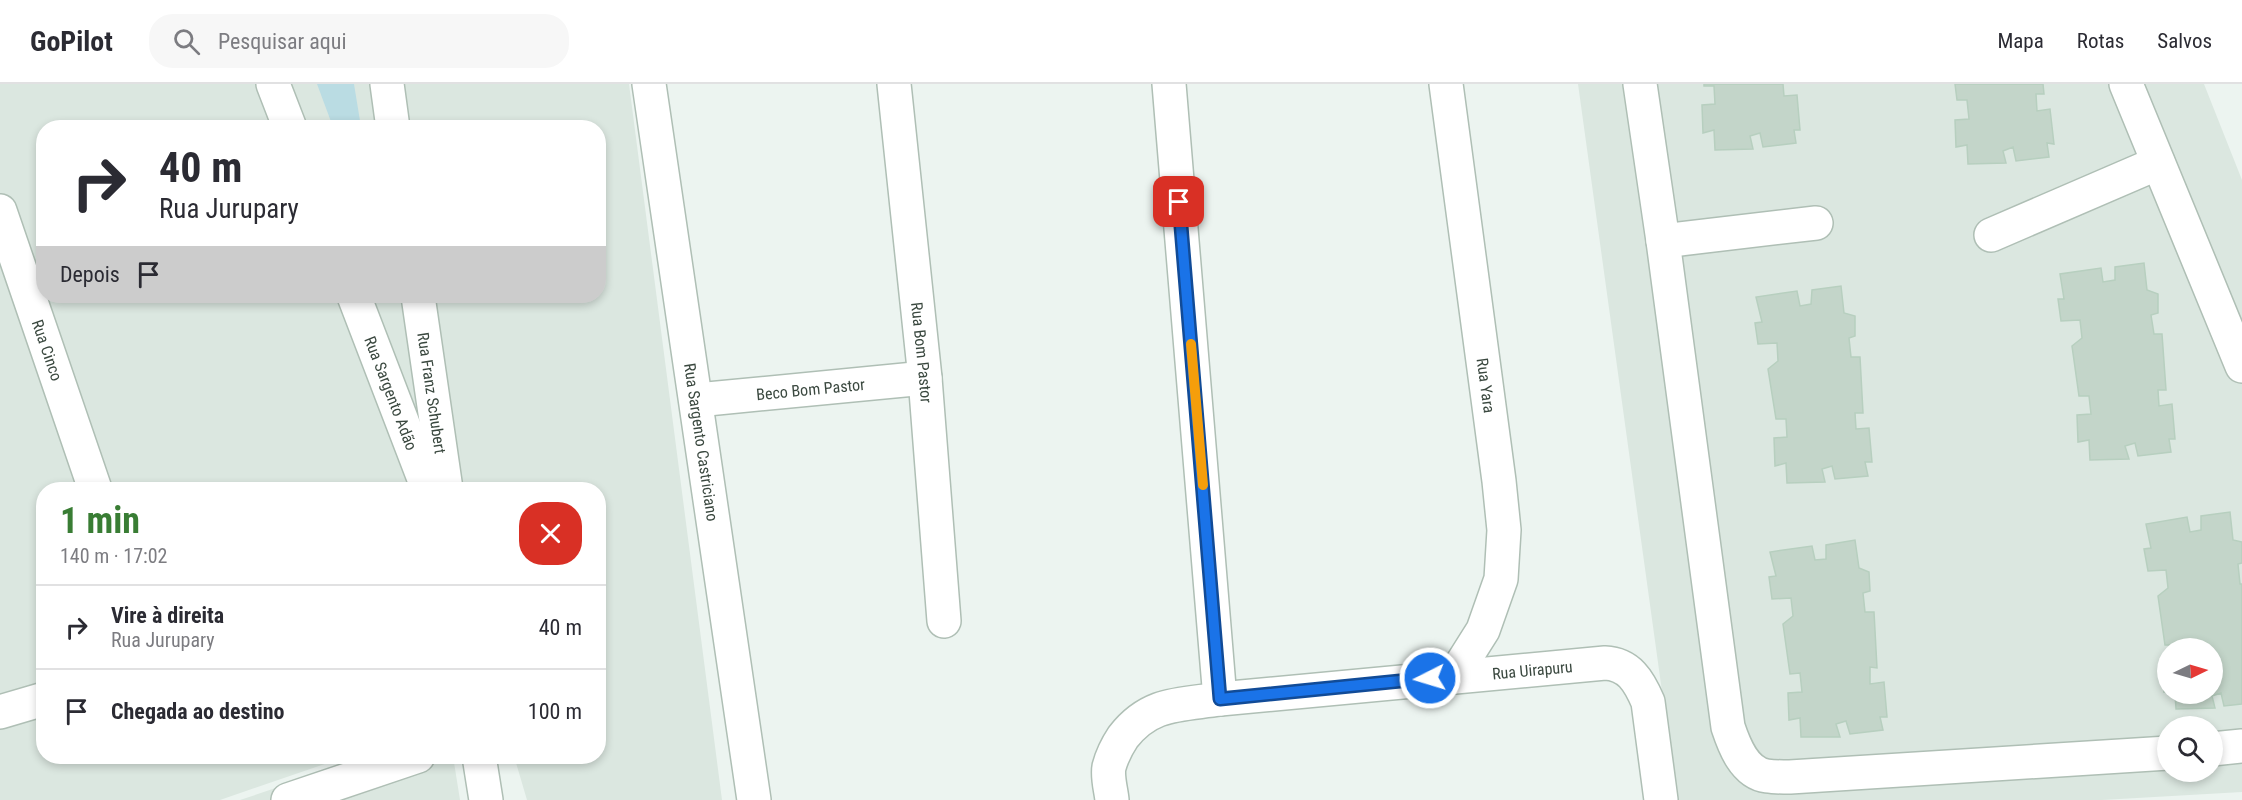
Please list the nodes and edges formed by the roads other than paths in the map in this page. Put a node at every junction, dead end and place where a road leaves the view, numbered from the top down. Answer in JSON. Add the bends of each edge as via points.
{"nodes":[{"id":1,"x":273,"y":84,"type":"edge"},
{"id":2,"x":387,"y":84,"type":"edge"},
{"id":3,"x":649,"y":84,"type":"edge"},
{"id":4,"x":894,"y":84,"type":"edge"},
{"id":5,"x":1169,"y":84,"type":"edge"},
{"id":6,"x":1446,"y":84,"type":"edge"},
{"id":7,"x":1640,"y":84,"type":"edge"},
{"id":8,"x":2126,"y":84,"type":"edge"},
{"id":9,"x":287,"y":120,"type":"edge"},
{"id":10,"x":392,"y":120,"type":"edge"},
{"id":11,"x":2158,"y":163,"type":"junction"},
{"id":12,"x":0,"y":211,"type":"edge"},
{"id":13,"x":1816,"y":224,"type":"dead end"},
{"id":14,"x":1991,"y":235,"type":"dead end"},
{"id":15,"x":1664,"y":241,"type":"junction"},
{"id":16,"x":357,"y":303,"type":"edge"},
{"id":17,"x":419,"y":303,"type":"edge"},
{"id":18,"x":2242,"y":366,"type":"edge"},
{"id":19,"x":925,"y":378,"type":"junction"},
{"id":20,"x":697,"y":400,"type":"junction"},
{"id":21,"x":93,"y":482,"type":"edge"},
{"id":22,"x":425,"y":482,"type":"edge"},
{"id":23,"x":445,"y":482,"type":"edge"},
{"id":24,"x":944,"y":621,"type":"dead end"},
{"id":25,"x":1454,"y":676,"type":"junction"},
{"id":26,"x":1220,"y":699,"type":"junction"},
{"id":27,"x":36,"y":701,"type":"edge"},
{"id":28,"x":0,"y":712,"type":"edge"},
{"id":29,"x":2242,"y":746,"type":"edge"},
{"id":30,"x":2223,"y":748,"type":"edge"},
{"id":31,"x":2157,"y":754,"type":"edge"},
{"id":32,"x":394,"y":764,"type":"edge"},
{"id":33,"x":481,"y":764,"type":"edge"},
{"id":34,"x":288,"y":800,"type":"edge"},
{"id":35,"x":486,"y":800,"type":"edge"},
{"id":36,"x":754,"y":800,"type":"edge"},
{"id":37,"x":1112,"y":800,"type":"edge"},
{"id":38,"x":1661,"y":800,"type":"edge"}],
"edges":[{"from":1,"to":9,"type":"street"},
{"from":2,"to":10,"type":"street"},
{"from":3,"to":20,"type":"street","name":"Rua Sargento Castriciano"},
{"from":4,"to":19,"type":"street","name":"Rua Bom Pastor"},
{"from":5,"to":26,"type":"street"},
{"from":6,"to":25,"type":"street","name":"Rua Yara","via":[[1504,530],[1501,579],[1483,630]]},
{"from":7,"to":15,"type":"street"},
{"from":8,"to":11,"type":"street"},
{"from":11,"to":14,"type":"street"},
{"from":11,"to":18,"type":"street"},
{"from":12,"to":21,"type":"street","name":"Rua Cinco"},
{"from":13,"to":15,"type":"street"},
{"from":15,"to":31,"type":"street","via":[[1728,727],[1737,753],[1751,768],[1764,776],[1790,777]]},
{"from":16,"to":22,"type":"street","name":"Rua Sargento Adão"},
{"from":17,"to":23,"type":"street","name":"Rua Franz Schubert"},
{"from":19,"to":20,"type":"street","name":"Beco Bom Pastor"},
{"from":19,"to":24,"type":"street","name":"Rua Bom Pastor"},
{"from":20,"to":36,"type":"street","name":"Rua Sargento Castriciano"},
{"from":25,"to":26,"type":"street","name":"Rua Uirapuru"},
{"from":25,"to":38,"type":"street","name":"Rua Uirapuru","via":[[1605,663],[1627,669],[1648,702]]},
{"from":26,"to":37,"type":"street","name":"Rua Uirapuru","via":[[1165,707],[1148,713],[1131,727],[1117,746],[1109,769]]},
{"from":27,"to":28,"type":"street"},
{"from":29,"to":30,"type":"street"},
{"from":32,"to":34,"type":"street"},
{"from":33,"to":35,"type":"street"}]}
